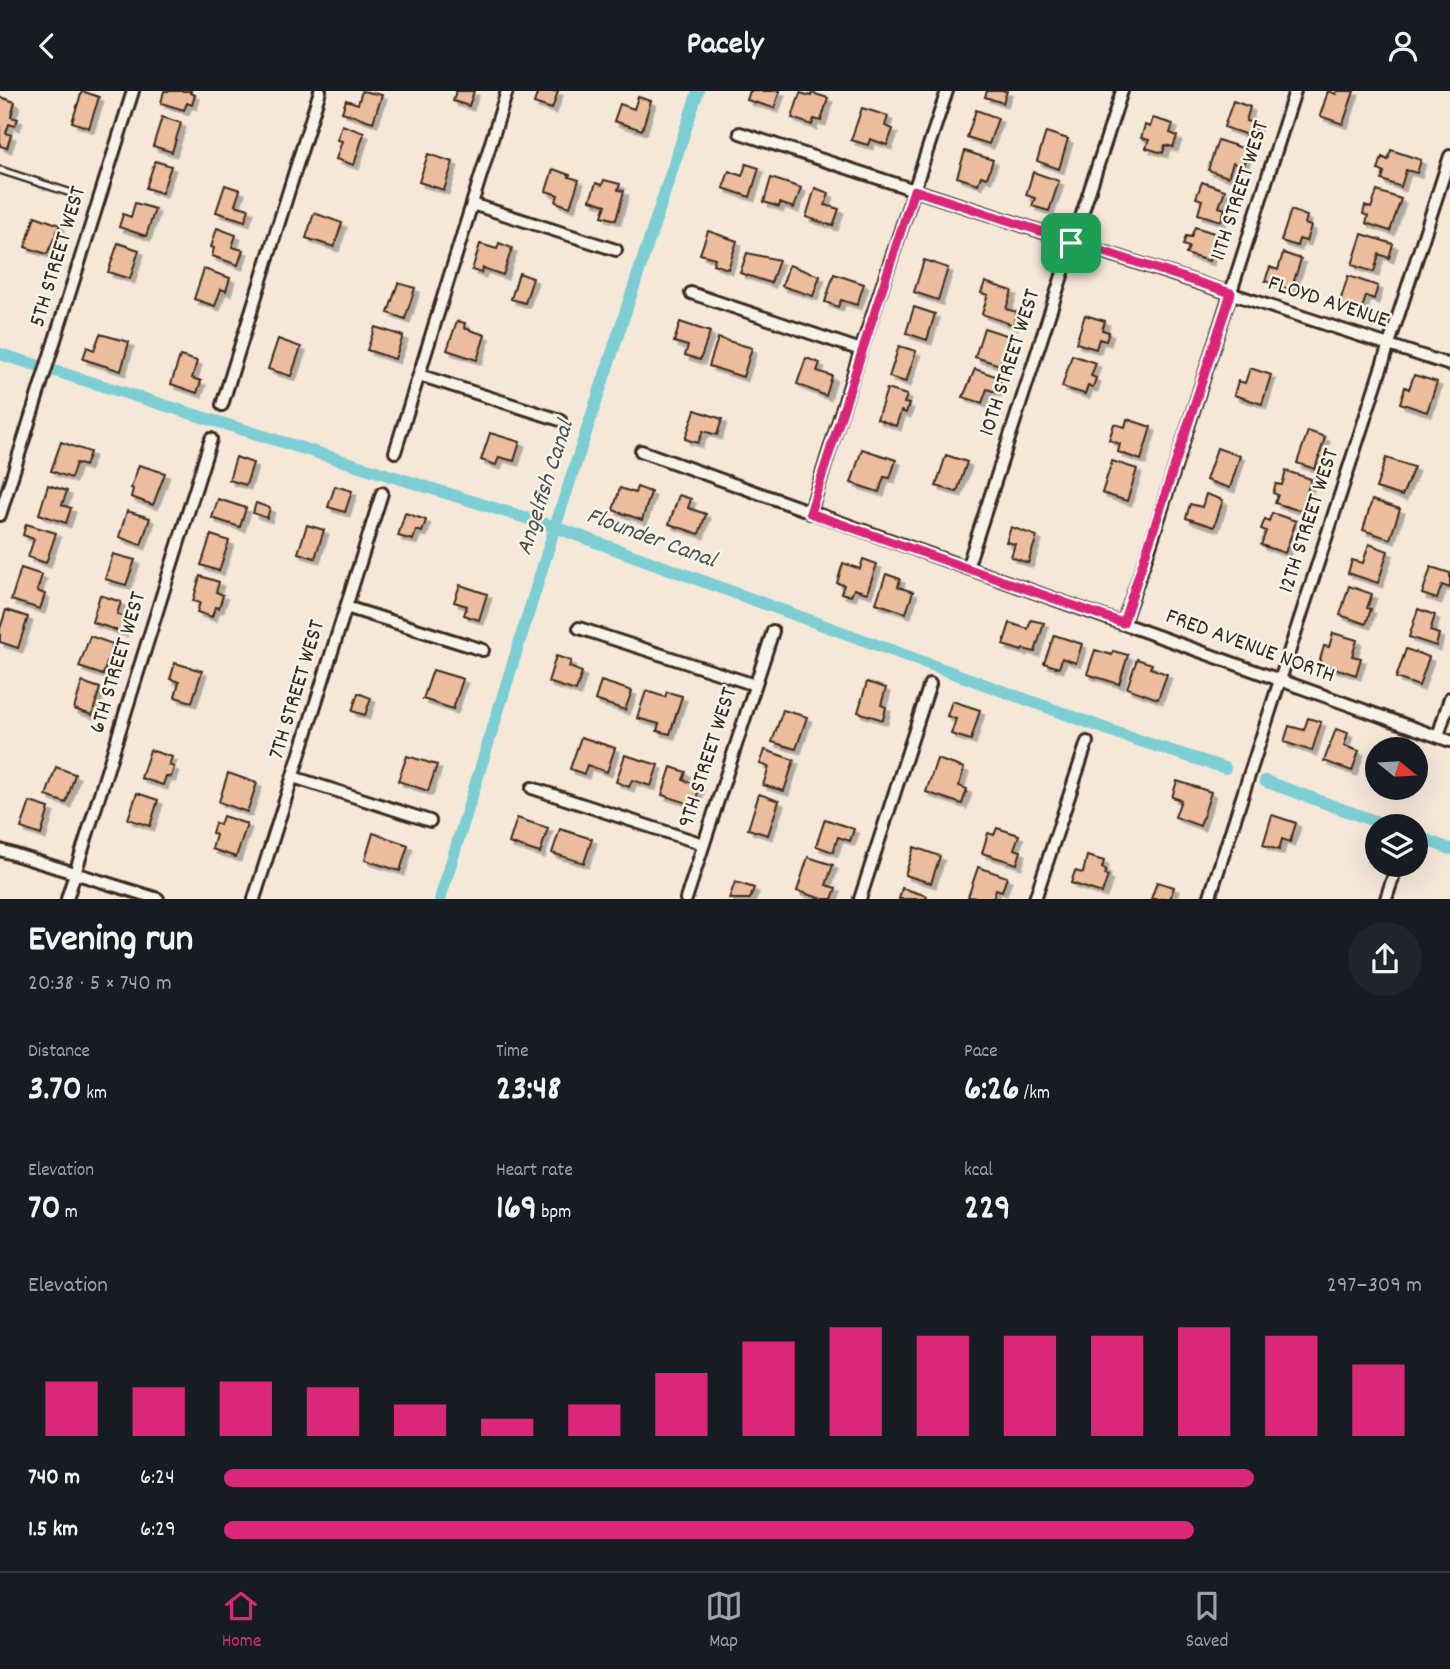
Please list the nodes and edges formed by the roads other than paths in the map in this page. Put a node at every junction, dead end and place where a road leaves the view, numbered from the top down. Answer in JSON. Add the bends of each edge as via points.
{"nodes":[{"id":1,"x":132,"y":91,"type":"edge"},
{"id":2,"x":320,"y":91,"type":"edge"},
{"id":3,"x":507,"y":91,"type":"edge"},
{"id":4,"x":947,"y":91,"type":"edge"},
{"id":5,"x":1122,"y":91,"type":"edge"},
{"id":6,"x":1295,"y":91,"type":"edge"},
{"id":7,"x":740,"y":133,"type":"dead end"},
{"id":8,"x":1450,"y":156,"type":"edge"},
{"id":9,"x":0,"y":170,"type":"edge"},
{"id":10,"x":914,"y":190,"type":"junction"},
{"id":11,"x":71,"y":193,"type":"dead end"},
{"id":12,"x":472,"y":204,"type":"junction"},
{"id":13,"x":1071,"y":243,"type":"junction"},
{"id":14,"x":616,"y":250,"type":"dead end"},
{"id":15,"x":691,"y":293,"type":"dead end"},
{"id":16,"x":1231,"y":293,"type":"junction"},
{"id":17,"x":1389,"y":345,"type":"junction"},
{"id":18,"x":861,"y":349,"type":"junction"},
{"id":19,"x":1450,"y":365,"type":"edge"},
{"id":20,"x":419,"y":375,"type":"junction"},
{"id":21,"x":222,"y":405,"type":"dead end"},
{"id":22,"x":560,"y":420,"type":"dead end"},
{"id":23,"x":211,"y":439,"type":"dead end"},
{"id":24,"x":395,"y":451,"type":"dead end"},
{"id":25,"x":641,"y":451,"type":"dead end"},
{"id":26,"x":382,"y":493,"type":"dead end"},
{"id":27,"x":810,"y":513,"type":"junction"},
{"id":28,"x":0,"y":515,"type":"edge"},
{"id":29,"x":967,"y":568,"type":"junction"},
{"id":30,"x":346,"y":607,"type":"junction"},
{"id":31,"x":1123,"y":623,"type":"junction"},
{"id":32,"x":579,"y":628,"type":"dead end"},
{"id":33,"x":773,"y":631,"type":"dead end"},
{"id":34,"x":483,"y":650,"type":"dead end"},
{"id":35,"x":1280,"y":680,"type":"junction"},
{"id":36,"x":930,"y":684,"type":"dead end"},
{"id":37,"x":755,"y":685,"type":"junction"},
{"id":38,"x":1450,"y":698,"type":"edge"},
{"id":39,"x":1438,"y":736,"type":"junction"},
{"id":40,"x":1450,"y":741,"type":"edge"},
{"id":41,"x":1087,"y":742,"type":"dead end"},
{"id":42,"x":293,"y":777,"type":"junction"},
{"id":43,"x":532,"y":787,"type":"dead end"},
{"id":44,"x":430,"y":821,"type":"dead end"},
{"id":45,"x":703,"y":844,"type":"junction"},
{"id":46,"x":0,"y":850,"type":"edge"},
{"id":47,"x":75,"y":873,"type":"junction"},
{"id":48,"x":1393,"y":877,"type":"edge"},
{"id":49,"x":67,"y":899,"type":"edge"},
{"id":50,"x":158,"y":899,"type":"edge"},
{"id":51,"x":254,"y":899,"type":"edge"},
{"id":52,"x":686,"y":899,"type":"edge"},
{"id":53,"x":860,"y":899,"type":"edge"},
{"id":54,"x":1035,"y":899,"type":"edge"},
{"id":55,"x":1209,"y":899,"type":"edge"},
{"id":56,"x":1386,"y":899,"type":"edge"}],
"edges":[{"from":1,"to":28,"type":"street","name":"5TH STREET WEST"},
{"from":2,"to":21,"type":"street"},
{"from":3,"to":12,"type":"street"},
{"from":4,"to":10,"type":"street"},
{"from":5,"to":13,"type":"street","name":"10TH STREET WEST"},
{"from":6,"to":16,"type":"street","name":"11TH STREET WEST"},
{"from":7,"to":10,"type":"street","name":"FLOYD AVENUE"},
{"from":8,"to":17,"type":"street","name":"12TH STREET WEST"},
{"from":9,"to":11,"type":"lane"},
{"from":10,"to":13,"type":"street","name":"FLOYD AVENUE"},
{"from":10,"to":18,"type":"street"},
{"from":12,"to":14,"type":"street"},
{"from":12,"to":20,"type":"street"},
{"from":13,"to":16,"type":"street","name":"FLOYD AVENUE"},
{"from":13,"to":29,"type":"street","name":"10TH STREET WEST"},
{"from":15,"to":18,"type":"street"},
{"from":16,"to":17,"type":"street","name":"FLOYD AVENUE"},
{"from":16,"to":31,"type":"street","name":"11TH STREET WEST"},
{"from":17,"to":19,"type":"street","name":"FLOYD AVENUE"},
{"from":17,"to":35,"type":"street","name":"12TH STREET WEST"},
{"from":18,"to":27,"type":"street"},
{"from":20,"to":22,"type":"street"},
{"from":20,"to":24,"type":"street"},
{"from":23,"to":47,"type":"street","name":"6TH STREET WEST"},
{"from":25,"to":27,"type":"street","name":"FRED AVENUE NORTH"},
{"from":26,"to":30,"type":"street","name":"7TH STREET WEST"},
{"from":27,"to":29,"type":"street","name":"FRED AVENUE NORTH"},
{"from":29,"to":31,"type":"street","name":"FRED AVENUE NORTH"},
{"from":30,"to":34,"type":"street"},
{"from":30,"to":42,"type":"street","name":"7TH STREET WEST"},
{"from":31,"to":35,"type":"street","name":"FRED AVENUE NORTH"},
{"from":32,"to":37,"type":"street"},
{"from":33,"to":37,"type":"street","name":"9TH STREET WEST"},
{"from":35,"to":39,"type":"street","name":"FRED AVENUE NORTH"},
{"from":35,"to":55,"type":"street","name":"12TH STREET WEST"},
{"from":36,"to":53,"type":"street"},
{"from":37,"to":45,"type":"street","name":"9TH STREET WEST"},
{"from":38,"to":39,"type":"street"},
{"from":39,"to":40,"type":"street","name":"FRED AVENUE NORTH"},
{"from":41,"to":54,"type":"street"},
{"from":42,"to":44,"type":"street"},
{"from":42,"to":51,"type":"street","name":"7TH STREET WEST"},
{"from":43,"to":45,"type":"street"},
{"from":45,"to":52,"type":"street","name":"9TH STREET WEST"},
{"from":46,"to":47,"type":"street"},
{"from":47,"to":49,"type":"street","name":"6TH STREET WEST"},
{"from":47,"to":50,"type":"street"},
{"from":48,"to":56,"type":"street"}]}
